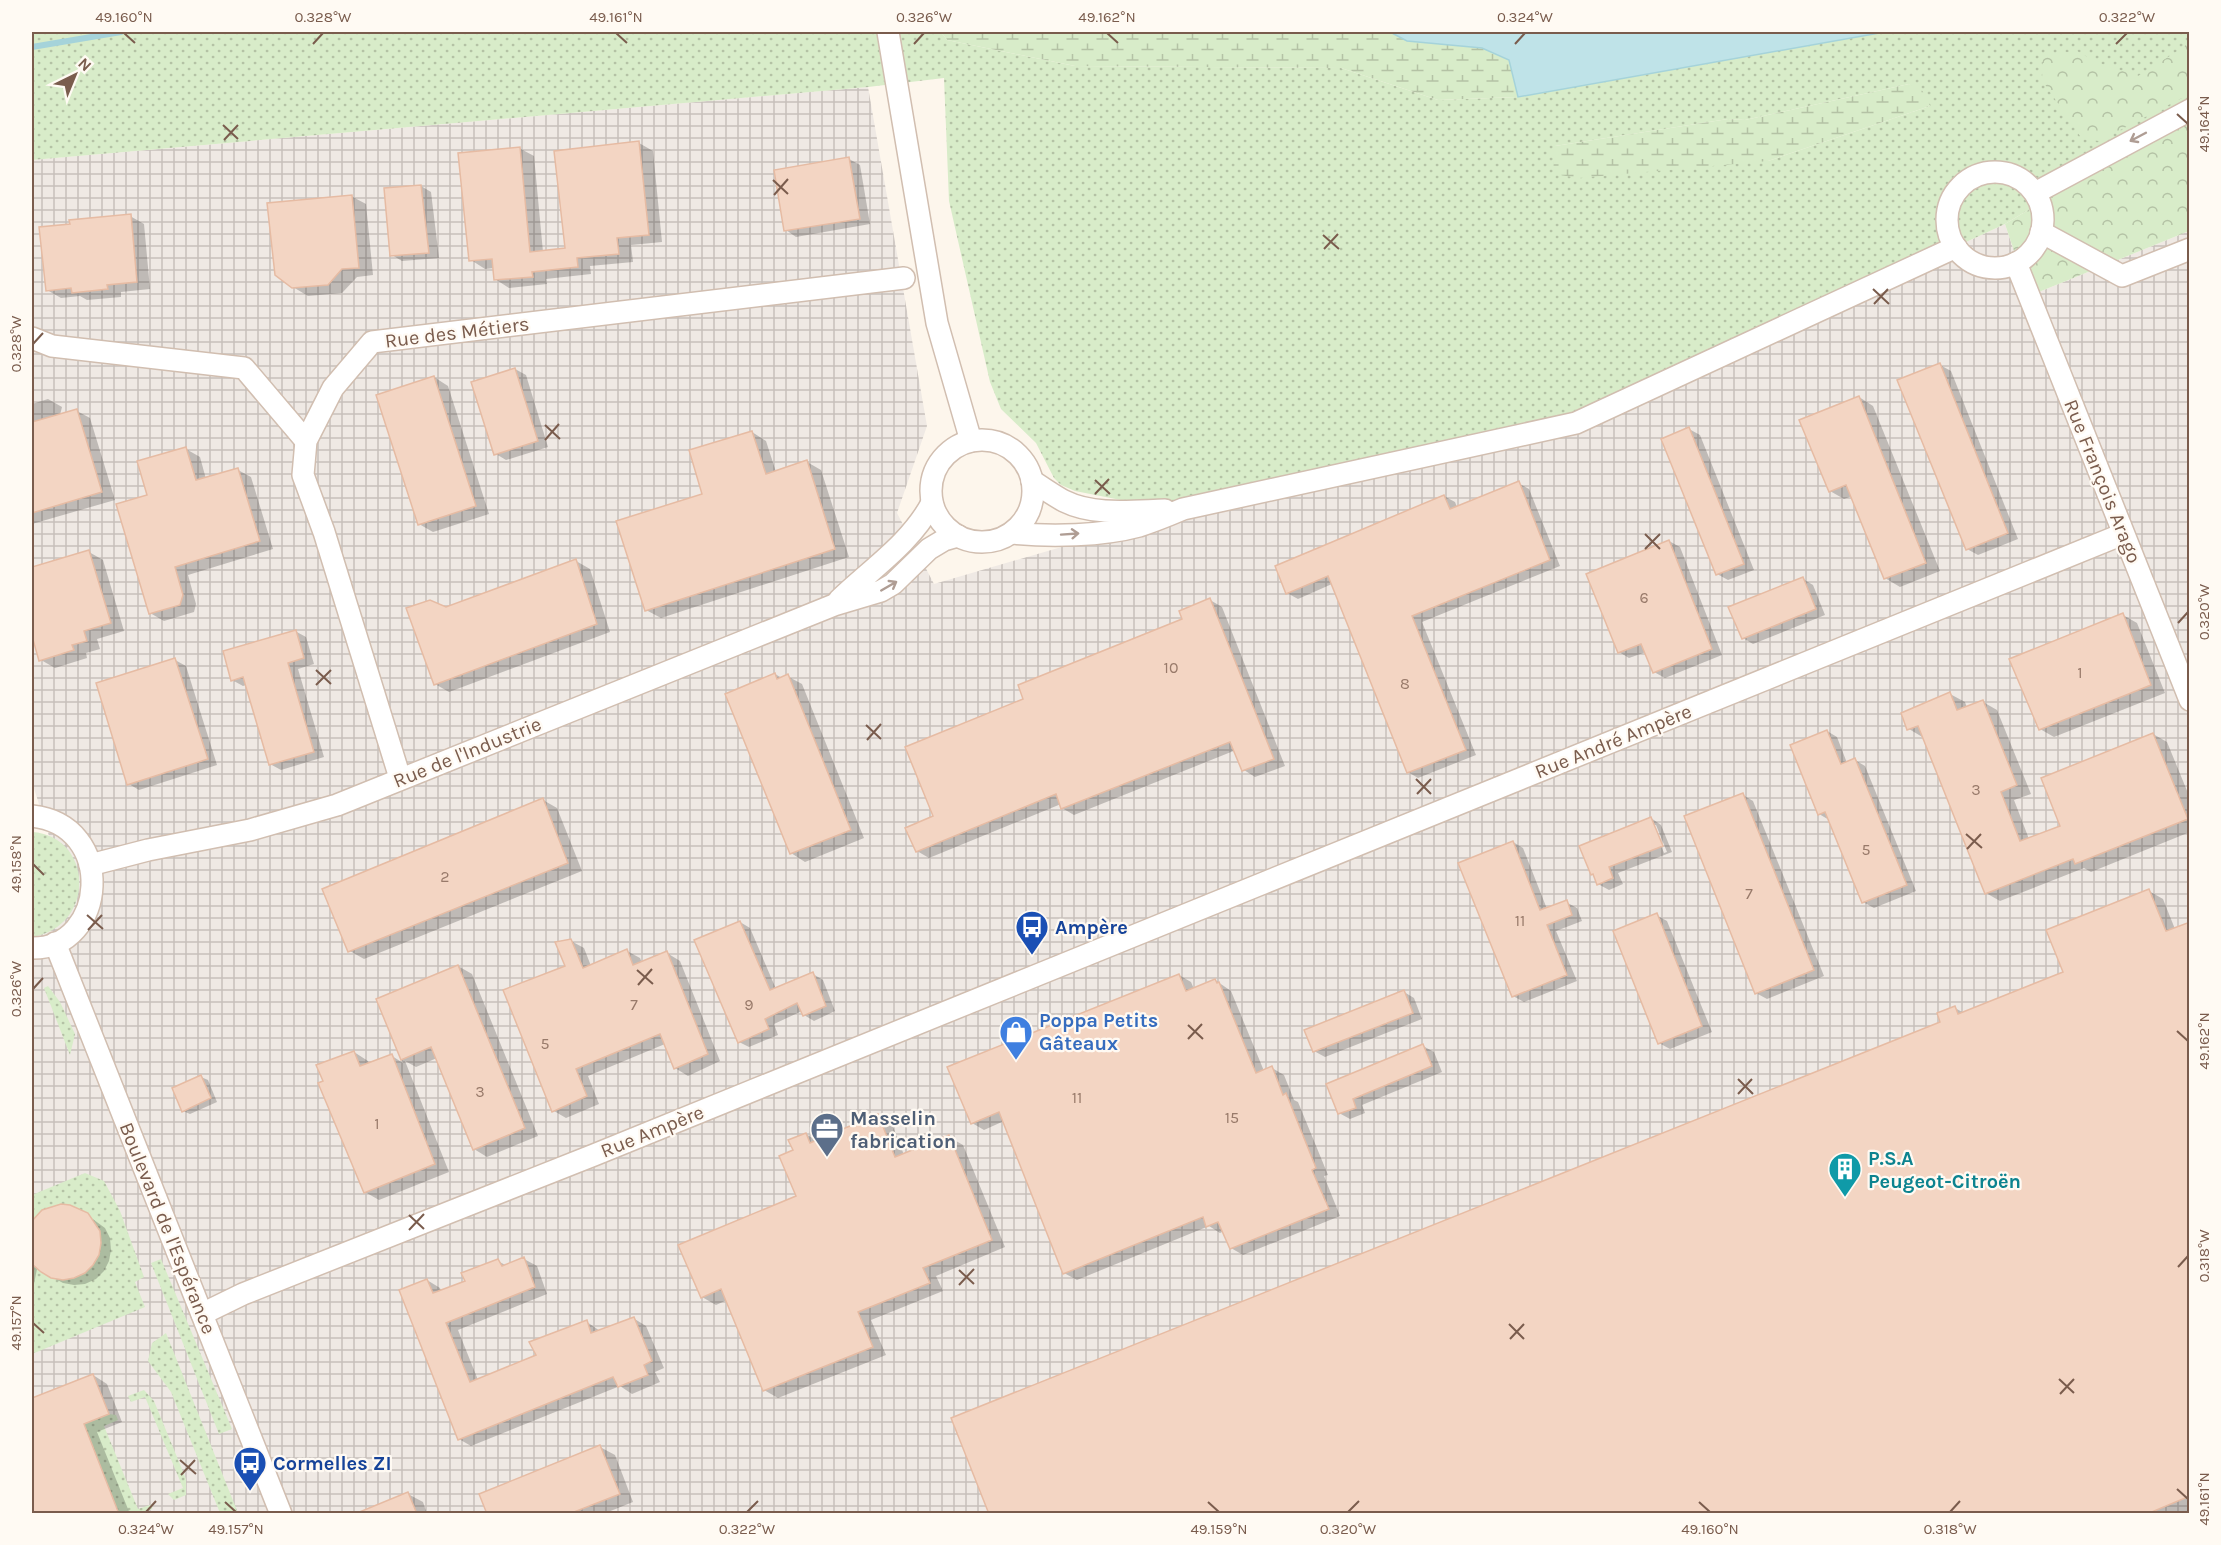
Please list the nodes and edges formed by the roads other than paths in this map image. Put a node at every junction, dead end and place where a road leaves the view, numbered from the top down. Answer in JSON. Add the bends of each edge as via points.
{"nodes":[{"id":1,"x":888,"y":32,"type":"edge"},
{"id":2,"x":2190,"y":110,"type":"edge"},
{"id":3,"x":2035,"y":193,"type":"junction"},
{"id":4,"x":2041,"y":232,"type":"junction"},
{"id":5,"x":1956,"y":247,"type":"junction"},
{"id":6,"x":2190,"y":249,"type":"edge"},
{"id":7,"x":2016,"y":263,"type":"junction"},
{"id":8,"x":904,"y":278,"type":"dead end"},
{"id":9,"x":32,"y":338,"type":"edge"},
{"id":10,"x":306,"y":441,"type":"junction"},
{"id":11,"x":971,"y":441,"type":"junction"},
{"id":12,"x":1032,"y":481,"type":"junction"},
{"id":13,"x":932,"y":503,"type":"junction"},
{"id":14,"x":1184,"y":509,"type":"junction"},
{"id":15,"x":1012,"y":532,"type":"junction"},
{"id":16,"x":2123,"y":534,"type":"junction"},
{"id":17,"x":957,"y":536,"type":"junction"},
{"id":18,"x":834,"y":605,"type":"junction"},
{"id":19,"x":2190,"y":700,"type":"edge"},
{"id":20,"x":400,"y":778,"type":"junction"},
{"id":21,"x":33,"y":815,"type":"edge"},
{"id":22,"x":90,"y":865,"type":"junction"},
{"id":23,"x":55,"y":943,"type":"junction"},
{"id":24,"x":32,"y":948,"type":"edge"},
{"id":25,"x":1103,"y":948,"type":"joint"},
{"id":26,"x":202,"y":1314,"type":"junction"},
{"id":27,"x":281,"y":1514,"type":"edge"}],
"edges":[{"from":1,"to":11,"type":"street","via":[[937,323]]},
{"from":2,"to":3,"type":"street","one_way":true},
{"from":3,"to":4,"type":"street","via":[[2042,212]]},
{"from":3,"to":5,"type":"street","via":[[2014,176],[2001,172],[1980,174],[1962,184],[1949,207],[1947,221]]},
{"from":4,"to":6,"type":"street","via":[[2122,276]]},
{"from":4,"to":7,"type":"street","via":[[2031,250]]},
{"from":5,"to":7,"type":"street","via":[[1983,266]]},
{"from":5,"to":14,"type":"street","via":[[1576,423]]},
{"from":7,"to":16,"type":"street","name":"Rue François Arago"},
{"from":8,"to":10,"type":"street","name":"Rue des Métiers","via":[[372,342],[333,388]]},
{"from":9,"to":10,"type":"street","via":[[52,346],[244,368]]},
{"from":10,"to":20,"type":"street","name":"Rue des Métiers","via":[[303,475]]},
{"from":11,"to":12,"type":"street","via":[[994,441],[1013,451]]},
{"from":11,"to":13,"type":"street","via":[[950,451],[938,466],[933,477]]},
{"from":12,"to":14,"type":"street","via":[[1081,506],[1115,512]]},
{"from":12,"to":15,"type":"street","via":[[1028,513]]},
{"from":13,"to":17,"type":"street","via":[[937,516]]},
{"from":13,"to":18,"type":"street","name":"Rue de l'Industrie","via":[[902,544]]},
{"from":15,"to":14,"type":"street","one_way":true,"via":[[1041,536],[1094,532],[1137,526]]},
{"from":15,"to":17,"type":"street","via":[[981,542]]},
{"from":16,"to":19,"type":"street","name":"Rue François Arago"},
{"from":16,"to":25,"type":"street","name":"Rue André Ampère"},
{"from":18,"to":17,"type":"street","name":"Rue de l'Industrie","one_way":true,"via":[[881,591],[929,549]]},
{"from":18,"to":20,"type":"street","name":"Rue de l'Industrie"},
{"from":20,"to":22,"type":"street","name":"Rue de l'Industrie","via":[[337,805],[294,818]]},
{"from":21,"to":22,"type":"street","via":[[70,832]]},
{"from":22,"to":23,"type":"street","via":[[93,888],[87,910],[73,930]]},
{"from":23,"to":24,"type":"street"},
{"from":23,"to":26,"type":"street","name":"Boulevard de l'Espérance"},
{"from":25,"to":26,"type":"street","name":"Rue Ampère","via":[[243,1294]]},
{"from":26,"to":27,"type":"street","name":"Boulevard de l'Espérance"}]}
